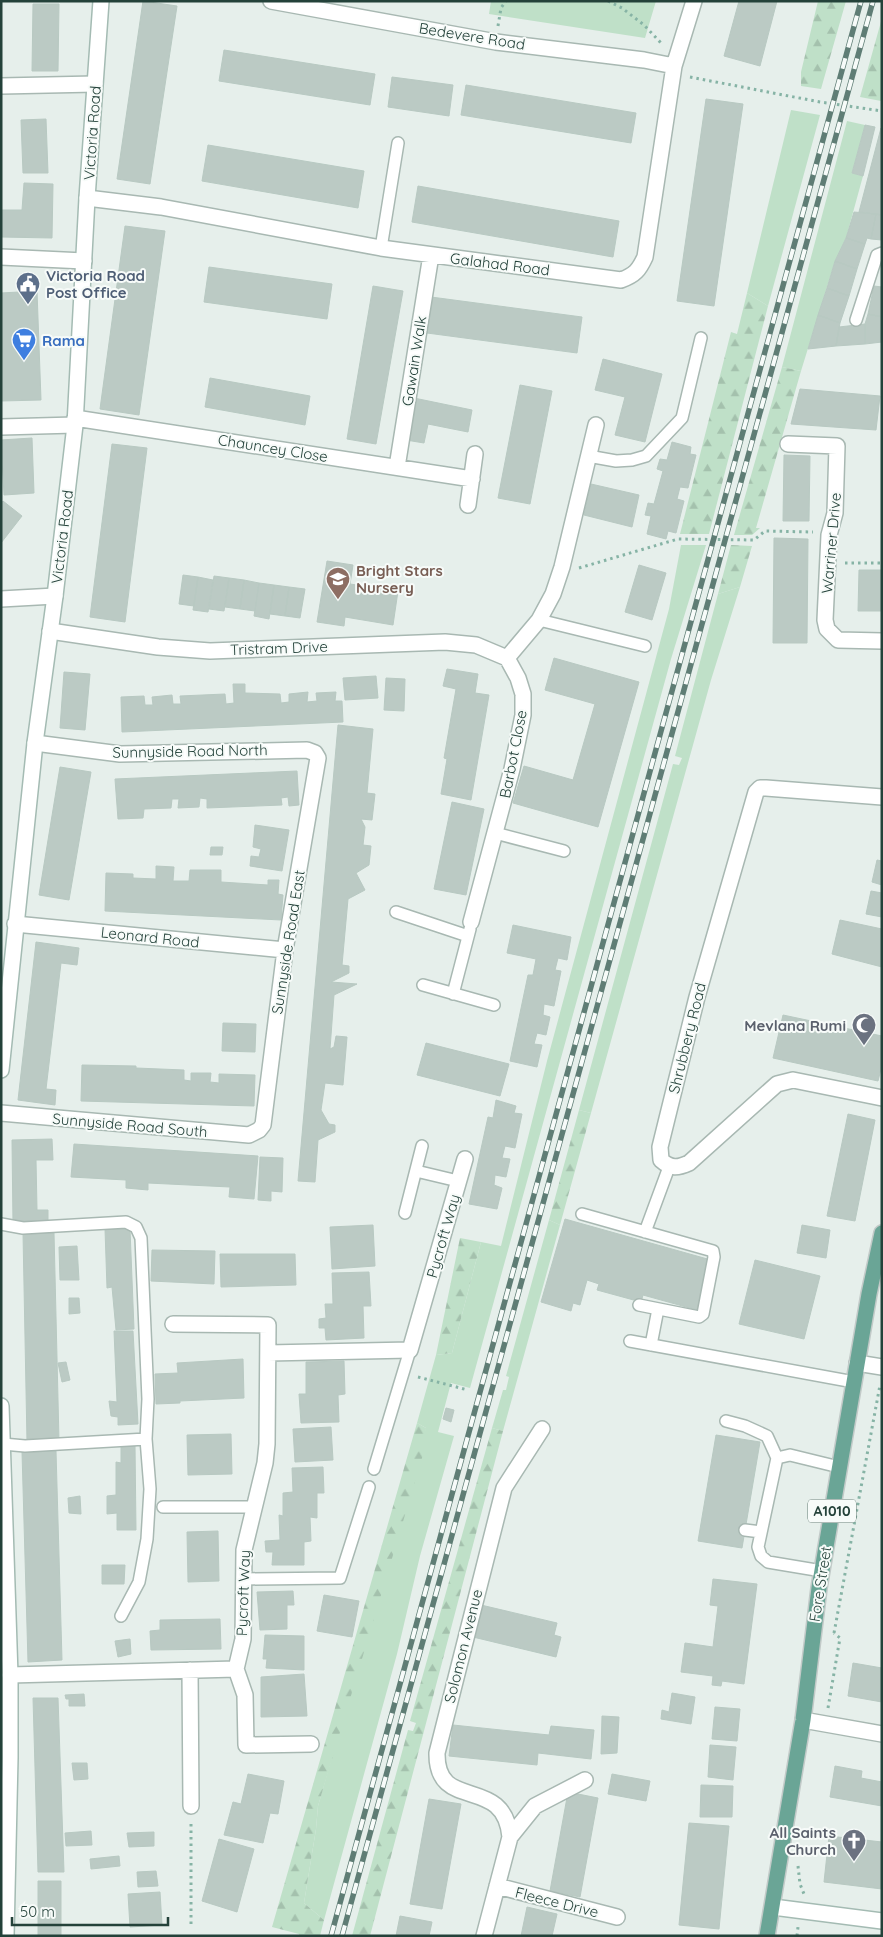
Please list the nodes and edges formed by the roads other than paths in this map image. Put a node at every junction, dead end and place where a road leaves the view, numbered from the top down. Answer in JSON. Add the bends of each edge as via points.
{"nodes":[{"id":1,"x":101,"y":1,"type":"edge"},
{"id":2,"x":271,"y":1,"type":"edge"},
{"id":3,"x":694,"y":1,"type":"edge"},
{"id":4,"x":674,"y":66,"type":"junction"},
{"id":5,"x":95,"y":84,"type":"junction"},
{"id":6,"x":1,"y":86,"type":"edge"},
{"id":7,"x":398,"y":143,"type":"dead end"},
{"id":8,"x":87,"y":198,"type":"junction"},
{"id":9,"x":381,"y":248,"type":"junction"},
{"id":10,"x":882,"y":253,"type":"edge"},
{"id":11,"x":431,"y":255,"type":"junction"},
{"id":12,"x":1,"y":257,"type":"edge"},
{"id":13,"x":84,"y":262,"type":"junction"},
{"id":14,"x":856,"y":320,"type":"dead end"},
{"id":15,"x":701,"y":338,"type":"dead end"},
{"id":16,"x":75,"y":421,"type":"junction"},
{"id":17,"x":596,"y":425,"type":"dead end"},
{"id":18,"x":1,"y":427,"type":"edge"},
{"id":19,"x":788,"y":444,"type":"dead end"},
{"id":20,"x":476,"y":454,"type":"dead end"},
{"id":21,"x":588,"y":456,"type":"junction"},
{"id":22,"x":397,"y":467,"type":"junction"},
{"id":23,"x":472,"y":479,"type":"junction"},
{"id":24,"x":468,"y":505,"type":"dead end"},
{"id":25,"x":55,"y":596,"type":"junction"},
{"id":26,"x":1,"y":599,"type":"edge"},
{"id":27,"x":540,"y":620,"type":"junction"},
{"id":28,"x":50,"y":631,"type":"junction"},
{"id":29,"x":882,"y":641,"type":"edge"},
{"id":30,"x":645,"y":646,"type":"dead end"},
{"id":31,"x":507,"y":658,"type":"junction"},
{"id":32,"x":35,"y":743,"type":"junction"},
{"id":33,"x":315,"y":753,"type":"joint"},
{"id":34,"x":882,"y":797,"type":"edge"},
{"id":35,"x":495,"y":833,"type":"junction"},
{"id":36,"x":564,"y":851,"type":"dead end"},
{"id":37,"x":396,"y":912,"type":"dead end"},
{"id":38,"x":15,"y":924,"type":"junction"},
{"id":39,"x":470,"y":929,"type":"junction"},
{"id":40,"x":285,"y":950,"type":"junction"},
{"id":41,"x":423,"y":986,"type":"dead end"},
{"id":42,"x":453,"y":994,"type":"junction"},
{"id":43,"x":494,"y":1005,"type":"dead end"},
{"id":44,"x":1,"y":1070,"type":"edge"},
{"id":45,"x":882,"y":1098,"type":"edge"},
{"id":46,"x":1,"y":1113,"type":"edge"},
{"id":47,"x":259,"y":1130,"type":"joint"},
{"id":48,"x":422,"y":1146,"type":"dead end"},
{"id":49,"x":465,"y":1159,"type":"dead end"},
{"id":50,"x":669,"y":1167,"type":"junction"},
{"id":51,"x":416,"y":1171,"type":"junction"},
{"id":52,"x":458,"y":1181,"type":"junction"},
{"id":53,"x":405,"y":1214,"type":"dead end"},
{"id":54,"x":582,"y":1214,"type":"dead end"},
{"id":55,"x":1,"y":1224,"type":"edge"},
{"id":56,"x":645,"y":1232,"type":"junction"},
{"id":57,"x":882,"y":1233,"type":"edge"},
{"id":58,"x":639,"y":1306,"type":"dead end"},
{"id":59,"x":658,"y":1309,"type":"junction"},
{"id":60,"x":173,"y":1324,"type":"dead end"},
{"id":61,"x":630,"y":1342,"type":"dead end"},
{"id":62,"x":651,"y":1345,"type":"junction"},
{"id":63,"x":410,"y":1350,"type":"junction"},
{"id":64,"x":268,"y":1353,"type":"junction"},
{"id":65,"x":857,"y":1363,"type":"junction"},
{"id":66,"x":882,"y":1367,"type":"edge"},
{"id":67,"x":854,"y":1382,"type":"junction"},
{"id":68,"x":1,"y":1406,"type":"edge"},
{"id":69,"x":726,"y":1421,"type":"dead end"},
{"id":70,"x":542,"y":1429,"type":"dead end"},
{"id":71,"x":146,"y":1439,"type":"junction"},
{"id":72,"x":3,"y":1444,"type":"junction"},
{"id":73,"x":777,"y":1458,"type":"junction"},
{"id":74,"x":840,"y":1467,"type":"junction"},
{"id":75,"x":374,"y":1469,"type":"dead end"},
{"id":76,"x":369,"y":1486,"type":"dead end"},
{"id":77,"x":163,"y":1507,"type":"dead end"},
{"id":78,"x":254,"y":1507,"type":"junction"},
{"id":79,"x":745,"y":1530,"type":"dead end"},
{"id":80,"x":761,"y":1532,"type":"junction"},
{"id":81,"x":822,"y":1571,"type":"junction"},
{"id":82,"x":243,"y":1579,"type":"junction"},
{"id":83,"x":121,"y":1616,"type":"dead end"},
{"id":84,"x":236,"y":1668,"type":"junction"},
{"id":85,"x":190,"y":1670,"type":"junction"},
{"id":86,"x":10,"y":1675,"type":"junction"},
{"id":87,"x":803,"y":1720,"type":"junction"},
{"id":88,"x":882,"y":1734,"type":"edge"},
{"id":89,"x":312,"y":1744,"type":"dead end"},
{"id":90,"x":585,"y":1780,"type":"dead end"},
{"id":91,"x":191,"y":1806,"type":"road end"},
{"id":92,"x":510,"y":1837,"type":"junction"},
{"id":93,"x":497,"y":1886,"type":"junction"},
{"id":94,"x":773,"y":1907,"type":"junction"},
{"id":95,"x":617,"y":1917,"type":"dead end"},
{"id":96,"x":882,"y":1922,"type":"edge"},
{"id":97,"x":6,"y":1936,"type":"edge"},
{"id":98,"x":484,"y":1936,"type":"edge"},
{"id":99,"x":767,"y":1936,"type":"edge"}],
"edges":[{"from":1,"to":5,"type":"street","name":"Victoria Road"},
{"from":2,"to":4,"type":"street","name":"Bedevere Road","via":[[496,42]]},
{"from":3,"to":4,"type":"street","name":"Galahad Road"},
{"from":4,"to":11,"type":"street","name":"Galahad Road","via":[[645,257],[633,275],[621,280]]},
{"from":5,"to":6,"type":"street"},
{"from":5,"to":8,"type":"street","name":"Victoria Road"},
{"from":7,"to":9,"type":"lane"},
{"from":8,"to":9,"type":"street","name":"Galahad Road","via":[[161,207]]},
{"from":8,"to":13,"type":"street","name":"Victoria Road"},
{"from":9,"to":11,"type":"street","name":"Galahad Road"},
{"from":10,"to":14,"type":"lane","via":[[877,255]]},
{"from":11,"to":22,"type":"street","name":"Gawain Walk"},
{"from":12,"to":13,"type":"street"},
{"from":13,"to":16,"type":"street","name":"Victoria Road"},
{"from":15,"to":21,"type":"lane","via":[[682,418],[646,456],[616,461]]},
{"from":16,"to":18,"type":"street","name":"Chauncey Close"},
{"from":16,"to":22,"type":"street","name":"Chauncey Close"},
{"from":16,"to":25,"type":"street","name":"Victoria Road"},
{"from":17,"to":21,"type":"street"},
{"from":19,"to":29,"type":"street","name":"Warriner Drive","via":[[837,446],[835,513],[829,535],[827,629],[838,640]]},
{"from":20,"to":23,"type":"street"},
{"from":21,"to":27,"type":"street","via":[[562,566]]},
{"from":22,"to":23,"type":"street","name":"Chauncey Close"},
{"from":23,"to":24,"type":"street"},
{"from":25,"to":26,"type":"street"},
{"from":25,"to":28,"type":"street","name":"Victoria Road"},
{"from":27,"to":30,"type":"lane"},
{"from":27,"to":31,"type":"street"},
{"from":28,"to":31,"type":"street","name":"Tristram Drive","via":[[133,644],[210,651],[445,642],[476,645]]},
{"from":28,"to":32,"type":"street","name":"Victoria Road"},
{"from":31,"to":35,"type":"street","name":"Barbot Close","via":[[523,694],[523,715]]},
{"from":32,"to":33,"type":"street","name":"Sunnyside Road North","via":[[120,754],[307,750]]},
{"from":32,"to":38,"type":"street","name":"Victoria Road"},
{"from":33,"to":40,"type":"street","name":"Sunnyside Road East","via":[[318,758]]},
{"from":34,"to":50,"type":"street","name":"Shrubbery Road","via":[[766,788],[756,792],[697,997],[660,1147],[661,1160]]},
{"from":35,"to":36,"type":"lane"},
{"from":35,"to":39,"type":"street","name":"Barbot Close"},
{"from":37,"to":39,"type":"lane"},
{"from":38,"to":40,"type":"street","name":"Leonard Road"},
{"from":38,"to":44,"type":"street","name":"Victoria Road"},
{"from":39,"to":42,"type":"lane"},
{"from":40,"to":47,"type":"street","name":"Sunnyside Road East","via":[[263,1124]]},
{"from":41,"to":42,"type":"lane"},
{"from":42,"to":43,"type":"lane"},
{"from":45,"to":50,"type":"street","via":[[785,1081],[777,1084],[690,1163],[680,1168]]},
{"from":46,"to":47,"type":"street","name":"Sunnyside Road South","via":[[249,1135]]},
{"from":48,"to":51,"type":"lane"},
{"from":49,"to":52,"type":"street","name":"Pycroft Way"},
{"from":50,"to":56,"type":"lane"},
{"from":51,"to":52,"type":"lane"},
{"from":51,"to":53,"type":"lane"},
{"from":52,"to":63,"type":"street","name":"Pycroft Way"},
{"from":54,"to":56,"type":"lane"},
{"from":55,"to":71,"type":"lane","via":[[23,1228],[126,1222],[136,1227],[141,1238],[148,1399]]},
{"from":56,"to":59,"type":"lane","via":[[713,1251],[703,1314],[699,1317]]},
{"from":57,"to":65,"type":"main road","name":"Fore Street","number":"A1010"},
{"from":58,"to":59,"type":"lane"},
{"from":59,"to":62,"type":"lane"},
{"from":60,"to":64,"type":"street","name":"Pycroft Way","via":[[268,1325]]},
{"from":61,"to":62,"type":"lane"},
{"from":62,"to":67,"type":"lane"},
{"from":63,"to":64,"type":"street"},
{"from":63,"to":75,"type":"lane"},
{"from":64,"to":78,"type":"street","name":"Pycroft Way","via":[[267,1444]]},
{"from":65,"to":66,"type":"street"},
{"from":65,"to":67,"type":"main road","name":"Fore Street","number":"A1010"},
{"from":67,"to":74,"type":"main road","name":"Fore Street","number":"A1010"},
{"from":68,"to":72,"type":"street"},
{"from":69,"to":73,"type":"lane","via":[[767,1436]]},
{"from":70,"to":92,"type":"street","name":"Solomon Avenue","via":[[504,1488],[437,1753],[440,1774],[450,1786],[485,1798],[501,1809]]},
{"from":71,"to":72,"type":"lane","via":[[25,1446]]},
{"from":71,"to":83,"type":"lane","via":[[150,1489],[147,1539],[139,1582]]},
{"from":72,"to":86,"type":"street"},
{"from":73,"to":74,"type":"lane","via":[[790,1455]]},
{"from":73,"to":80,"type":"lane"},
{"from":74,"to":81,"type":"main road","name":"Fore Street","number":"A1010"},
{"from":76,"to":82,"type":"lane","via":[[340,1578]]},
{"from":77,"to":78,"type":"lane"},
{"from":78,"to":82,"type":"street","name":"Pycroft Way","via":[[244,1550]]},
{"from":79,"to":80,"type":"lane"},
{"from":80,"to":81,"type":"lane","via":[[758,1547],[768,1562]]},
{"from":81,"to":87,"type":"main road","name":"Fore Street","number":"A1010"},
{"from":82,"to":84,"type":"street","name":"Pycroft Way","via":[[243,1639]]},
{"from":84,"to":85,"type":"street"},
{"from":84,"to":89,"type":"street","via":[[244,1695],[246,1745]]},
{"from":85,"to":86,"type":"street"},
{"from":85,"to":91,"type":"street"},
{"from":86,"to":97,"type":"street"},
{"from":87,"to":88,"type":"street"},
{"from":87,"to":94,"type":"main road","name":"Fore Street","number":"A1010"},
{"from":90,"to":92,"type":"street","via":[[535,1806]]},
{"from":92,"to":93,"type":"street"},
{"from":93,"to":95,"type":"street","name":"Fleece Drive"},
{"from":93,"to":98,"type":"street"},
{"from":94,"to":96,"type":"street"},
{"from":94,"to":99,"type":"main road","name":"Fore Street","number":"A1010"}]}
